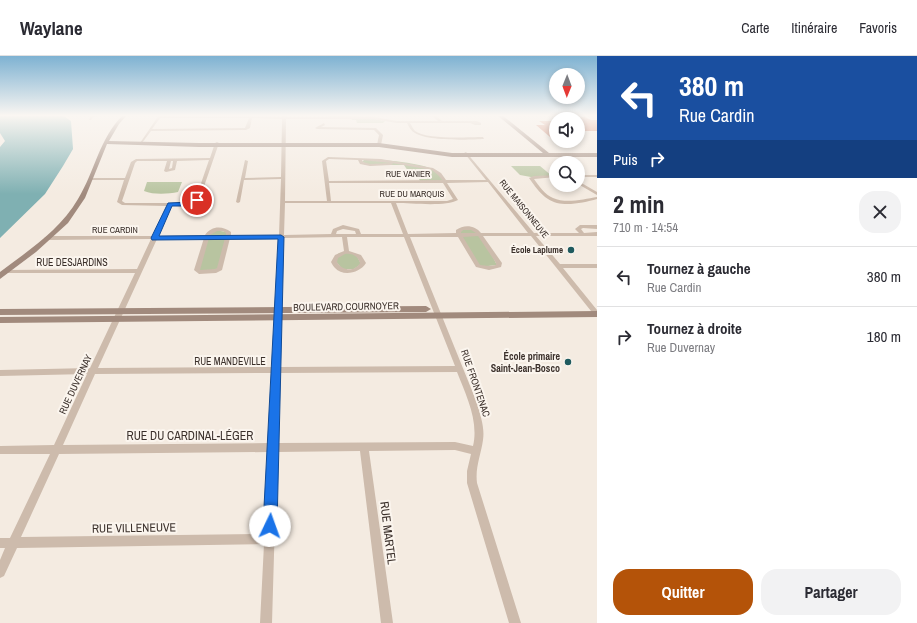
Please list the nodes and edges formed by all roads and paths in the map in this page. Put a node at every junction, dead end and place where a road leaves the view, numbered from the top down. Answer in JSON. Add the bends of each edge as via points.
{"nodes":[{"id":1,"x":107,"y":141,"type":"edge"},
{"id":2,"x":154,"y":141,"type":"edge"},
{"id":3,"x":521,"y":141,"type":"edge"},
{"id":4,"x":532,"y":141,"type":"edge"},
{"id":5,"x":217,"y":144,"type":"junction"},
{"id":6,"x":283,"y":144,"type":"junction"},
{"id":7,"x":379,"y":144,"type":"joint"},
{"id":8,"x":535,"y":144,"type":"junction"},
{"id":9,"x":525,"y":145,"type":"junction"},
{"id":10,"x":510,"y":152,"type":"junction"},
{"id":11,"x":574,"y":152,"type":"junction"},
{"id":12,"x":597,"y":153,"type":"edge"},
{"id":13,"x":467,"y":154,"type":"junction"},
{"id":14,"x":543,"y":154,"type":"junction"},
{"id":15,"x":210,"y":159,"type":"junction"},
{"id":16,"x":246,"y":161,"type":"dead end"},
{"id":17,"x":549,"y":176,"type":"edge"},
{"id":18,"x":585,"y":176,"type":"edge"},
{"id":19,"x":597,"y":176,"type":"edge"},
{"id":20,"x":283,"y":178,"type":"junction"},
{"id":21,"x":90,"y":179,"type":"junction"},
{"id":22,"x":127,"y":179,"type":"junction"},
{"id":23,"x":243,"y":179,"type":"junction"},
{"id":24,"x":490,"y":181,"type":"junction"},
{"id":25,"x":327,"y":182,"type":"junction"},
{"id":26,"x":445,"y":182,"type":"junction"},
{"id":27,"x":585,"y":186,"type":"edge"},
{"id":28,"x":597,"y":194,"type":"edge"},
{"id":29,"x":597,"y":198,"type":"edge"},
{"id":30,"x":238,"y":202,"type":"dead end"},
{"id":31,"x":283,"y":202,"type":"junction"},
{"id":32,"x":329,"y":202,"type":"junction"},
{"id":33,"x":393,"y":202,"type":"junction"},
{"id":34,"x":170,"y":204,"type":"junction"},
{"id":35,"x":597,"y":227,"type":"edge"},
{"id":36,"x":583,"y":234,"type":"junction"},
{"id":37,"x":597,"y":234,"type":"edge"},
{"id":38,"x":459,"y":235,"type":"junction"},
{"id":39,"x":481,"y":235,"type":"junction"},
{"id":40,"x":533,"y":235,"type":"junction"},
{"id":41,"x":333,"y":236,"type":"junction"},
{"id":42,"x":344,"y":236,"type":"junction"},
{"id":43,"x":359,"y":236,"type":"junction"},
{"id":44,"x":407,"y":236,"type":"junction"},
{"id":45,"x":228,"y":237,"type":"junction"},
{"id":46,"x":281,"y":237,"type":"junction"},
{"id":47,"x":47,"y":238,"type":"junction"},
{"id":48,"x":154,"y":238,"type":"junction"},
{"id":49,"x":207,"y":238,"type":"junction"},
{"id":50,"x":347,"y":252,"type":"junction"},
{"id":51,"x":558,"y":266,"type":"junction"},
{"id":52,"x":597,"y":266,"type":"edge"},
{"id":53,"x":6,"y":271,"type":"junction"},
{"id":54,"x":139,"y":271,"type":"junction"},
{"id":55,"x":0,"y":276,"type":"edge"},
{"id":56,"x":0,"y":312,"type":"edge"},
{"id":57,"x":438,"y":312,"type":"junction"},
{"id":58,"x":596,"y":312,"type":"edge"},
{"id":59,"x":277,"y":314,"type":"junction"},
{"id":60,"x":118,"y":316,"type":"junction"},
{"id":61,"x":0,"y":320,"type":"edge"},
{"id":62,"x":460,"y":369,"type":"junction"},
{"id":63,"x":276,"y":370,"type":"junction"},
{"id":64,"x":92,"y":371,"type":"junction"},
{"id":65,"x":0,"y":373,"type":"edge"},
{"id":66,"x":364,"y":447,"type":"junction"},
{"id":67,"x":273,"y":448,"type":"junction"},
{"id":68,"x":56,"y":449,"type":"junction"},
{"id":69,"x":0,"y":450,"type":"edge"},
{"id":70,"x":476,"y":451,"type":"junction"},
{"id":71,"x":269,"y":539,"type":"junction"},
{"id":72,"x":0,"y":543,"type":"edge"},
{"id":73,"x":14,"y":543,"type":"junction"},
{"id":74,"x":0,"y":572,"type":"edge"},
{"id":75,"x":266,"y":623,"type":"edge"},
{"id":76,"x":387,"y":623,"type":"edge"},
{"id":77,"x":515,"y":623,"type":"edge"}],
"edges":[{"from":1,"to":21,"type":"street"},
{"from":2,"to":5,"type":"street"},
{"from":3,"to":9,"type":"street"},
{"from":4,"to":8,"type":"street"},
{"from":5,"to":6,"type":"street"},
{"from":5,"to":15,"type":"street"},
{"from":6,"to":7,"type":"street"},
{"from":6,"to":20,"type":"street"},
{"from":7,"to":13,"type":"street","via":[[440,154]]},
{"from":8,"to":11,"type":"street"},
{"from":8,"to":14,"type":"street"},
{"from":9,"to":10,"type":"street"},
{"from":9,"to":14,"type":"street"},
{"from":10,"to":13,"type":"street"},
{"from":10,"to":14,"type":"street"},
{"from":11,"to":12,"type":"street"},
{"from":11,"to":14,"type":"street"},
{"from":12,"to":14,"type":"street"},
{"from":13,"to":14,"type":"street"},
{"from":13,"to":24,"type":"street","name":"RUE MAISONNEUVE"},
{"from":15,"to":22,"type":"street","via":[[136,160]]},
{"from":15,"to":34,"type":"street","via":[[197,200],[192,204]]},
{"from":16,"to":23,"type":"street"},
{"from":17,"to":29,"type":"street","via":[[531,179],[554,200],[578,201]]},
{"from":18,"to":19,"type":"street"},
{"from":20,"to":23,"type":"street"},
{"from":20,"to":31,"type":"street"},
{"from":21,"to":22,"type":"street"},
{"from":21,"to":47,"type":"street","via":[[78,204]]},
{"from":22,"to":34,"type":"street","via":[[120,203]]},
{"from":23,"to":30,"type":"street"},
{"from":24,"to":26,"type":"street","name":"RUE VANIER"},
{"from":24,"to":40,"type":"street","name":"RUE MAISONNEUVE"},
{"from":25,"to":26,"type":"street","name":"RUE VANIER"},
{"from":25,"to":26,"type":"street","name":"RUE DU MARQUIS","via":[[325,159],[381,160],[412,164],[436,171]]},
{"from":25,"to":32,"type":"street","name":"RUE DU MARQUIS"},
{"from":26,"to":33,"type":"street","name":"RUE DU MARQUIS","via":[[456,197],[455,202]]},
{"from":27,"to":28,"type":"street"},
{"from":31,"to":32,"type":"street","name":"RUE DU MARQUIS"},
{"from":31,"to":46,"type":"street"},
{"from":32,"to":33,"type":"street","name":"RUE DU MARQUIS"},
{"from":33,"to":44,"type":"street","name":"RUE FRONTENAC"},
{"from":34,"to":48,"type":"street","name":"RUE DUVERNAY"},
{"from":35,"to":36,"type":"street","via":[[582,226],[578,229]]},
{"from":36,"to":37,"type":"street","name":"RUE CARDIN"},
{"from":36,"to":40,"type":"street","name":"RUE CARDIN"},
{"from":38,"to":39,"type":"street","name":"RUE CARDIN"},
{"from":38,"to":39,"type":"street","via":[[478,266],[497,268],[499,263]]},
{"from":38,"to":44,"type":"street","name":"RUE CARDIN"},
{"from":39,"to":40,"type":"street","name":"RUE CARDIN"},
{"from":40,"to":51,"type":"street","name":"RUE MAISONNEUVE"},
{"from":41,"to":42,"type":"street","name":"RUE CARDIN"},
{"from":41,"to":43,"type":"street","name":"RUE CARDIN","via":[[335,230],[343,227],[357,230]]},
{"from":41,"to":46,"type":"street","name":"RUE CARDIN"},
{"from":42,"to":43,"type":"street","name":"RUE CARDIN"},
{"from":42,"to":50,"type":"street"},
{"from":43,"to":44,"type":"street","name":"RUE CARDIN"},
{"from":44,"to":57,"type":"street","name":"RUE FRONTENAC"},
{"from":45,"to":46,"type":"street","name":"RUE CARDIN"},
{"from":45,"to":49,"type":"street","name":"RUE CARDIN"},
{"from":45,"to":49,"type":"street","name":"RUE CARDIN","via":[[228,232],[220,229],[209,232]]},
{"from":45,"to":49,"type":"street","via":[[220,270],[199,272],[197,269]]},
{"from":46,"to":59,"type":"street"},
{"from":47,"to":48,"type":"street","name":"RUE CARDIN"},
{"from":47,"to":53,"type":"street"},
{"from":48,"to":49,"type":"street","name":"RUE CARDIN"},
{"from":48,"to":54,"type":"street","name":"RUE DUVERNAY"},
{"from":50,"to":50,"type":"street","via":[[334,259],[337,267],[350,271],[361,267],[361,258]]},
{"from":51,"to":52,"type":"street"},
{"from":51,"to":58,"type":"street","name":"RUE MAISONNEUVE"},
{"from":53,"to":54,"type":"street","name":"RUE DESJARDINS"},
{"from":53,"to":55,"type":"street"},
{"from":54,"to":60,"type":"street","name":"RUE DUVERNAY"},
{"from":56,"to":60,"type":"street","name":"BOULEVARD COURNOYER"},
{"from":57,"to":58,"type":"street","name":"BOULEVARD COURNOYER"},
{"from":57,"to":59,"type":"street","name":"BOULEVARD COURNOYER"},
{"from":57,"to":62,"type":"street","name":"RUE FRONTENAC"},
{"from":59,"to":60,"type":"street","name":"BOULEVARD COURNOYER"},
{"from":59,"to":63,"type":"street"},
{"from":60,"to":61,"type":"street","name":"BOULEVARD COURNOYER"},
{"from":60,"to":64,"type":"street","name":"RUE DUVERNAY"},
{"from":62,"to":63,"type":"street","name":"RUE MANDEVILLE"},
{"from":62,"to":70,"type":"street","name":"RUE FRONTENAC","via":[[479,427]]},
{"from":63,"to":64,"type":"street","name":"RUE MANDEVILLE"},
{"from":63,"to":67,"type":"street"},
{"from":64,"to":65,"type":"street","name":"RUE MANDEVILLE"},
{"from":64,"to":68,"type":"street","name":"RUE DUVERNAY"},
{"from":66,"to":67,"type":"street","name":"RUE DU CARDINAL-LÉGER"},
{"from":66,"to":70,"type":"street","name":"RUE DU CARDINAL-LÉGER","via":[[455,446]]},
{"from":66,"to":76,"type":"street","name":"RUE MARTEL"},
{"from":67,"to":68,"type":"street","name":"RUE DU CARDINAL-LÉGER"},
{"from":67,"to":71,"type":"street"},
{"from":68,"to":69,"type":"street","name":"RUE DU CARDINAL-LÉGER"},
{"from":68,"to":73,"type":"street","name":"RUE DUVERNAY"},
{"from":70,"to":77,"type":"street","name":"RUE FRONTENAC","via":[[471,474],[474,492]]},
{"from":71,"to":73,"type":"street","name":"RUE VILLENEUVE"},
{"from":71,"to":75,"type":"street"},
{"from":72,"to":73,"type":"street","name":"RUE VILLENEUVE"},
{"from":73,"to":74,"type":"street","name":"RUE DUVERNAY"}]}
